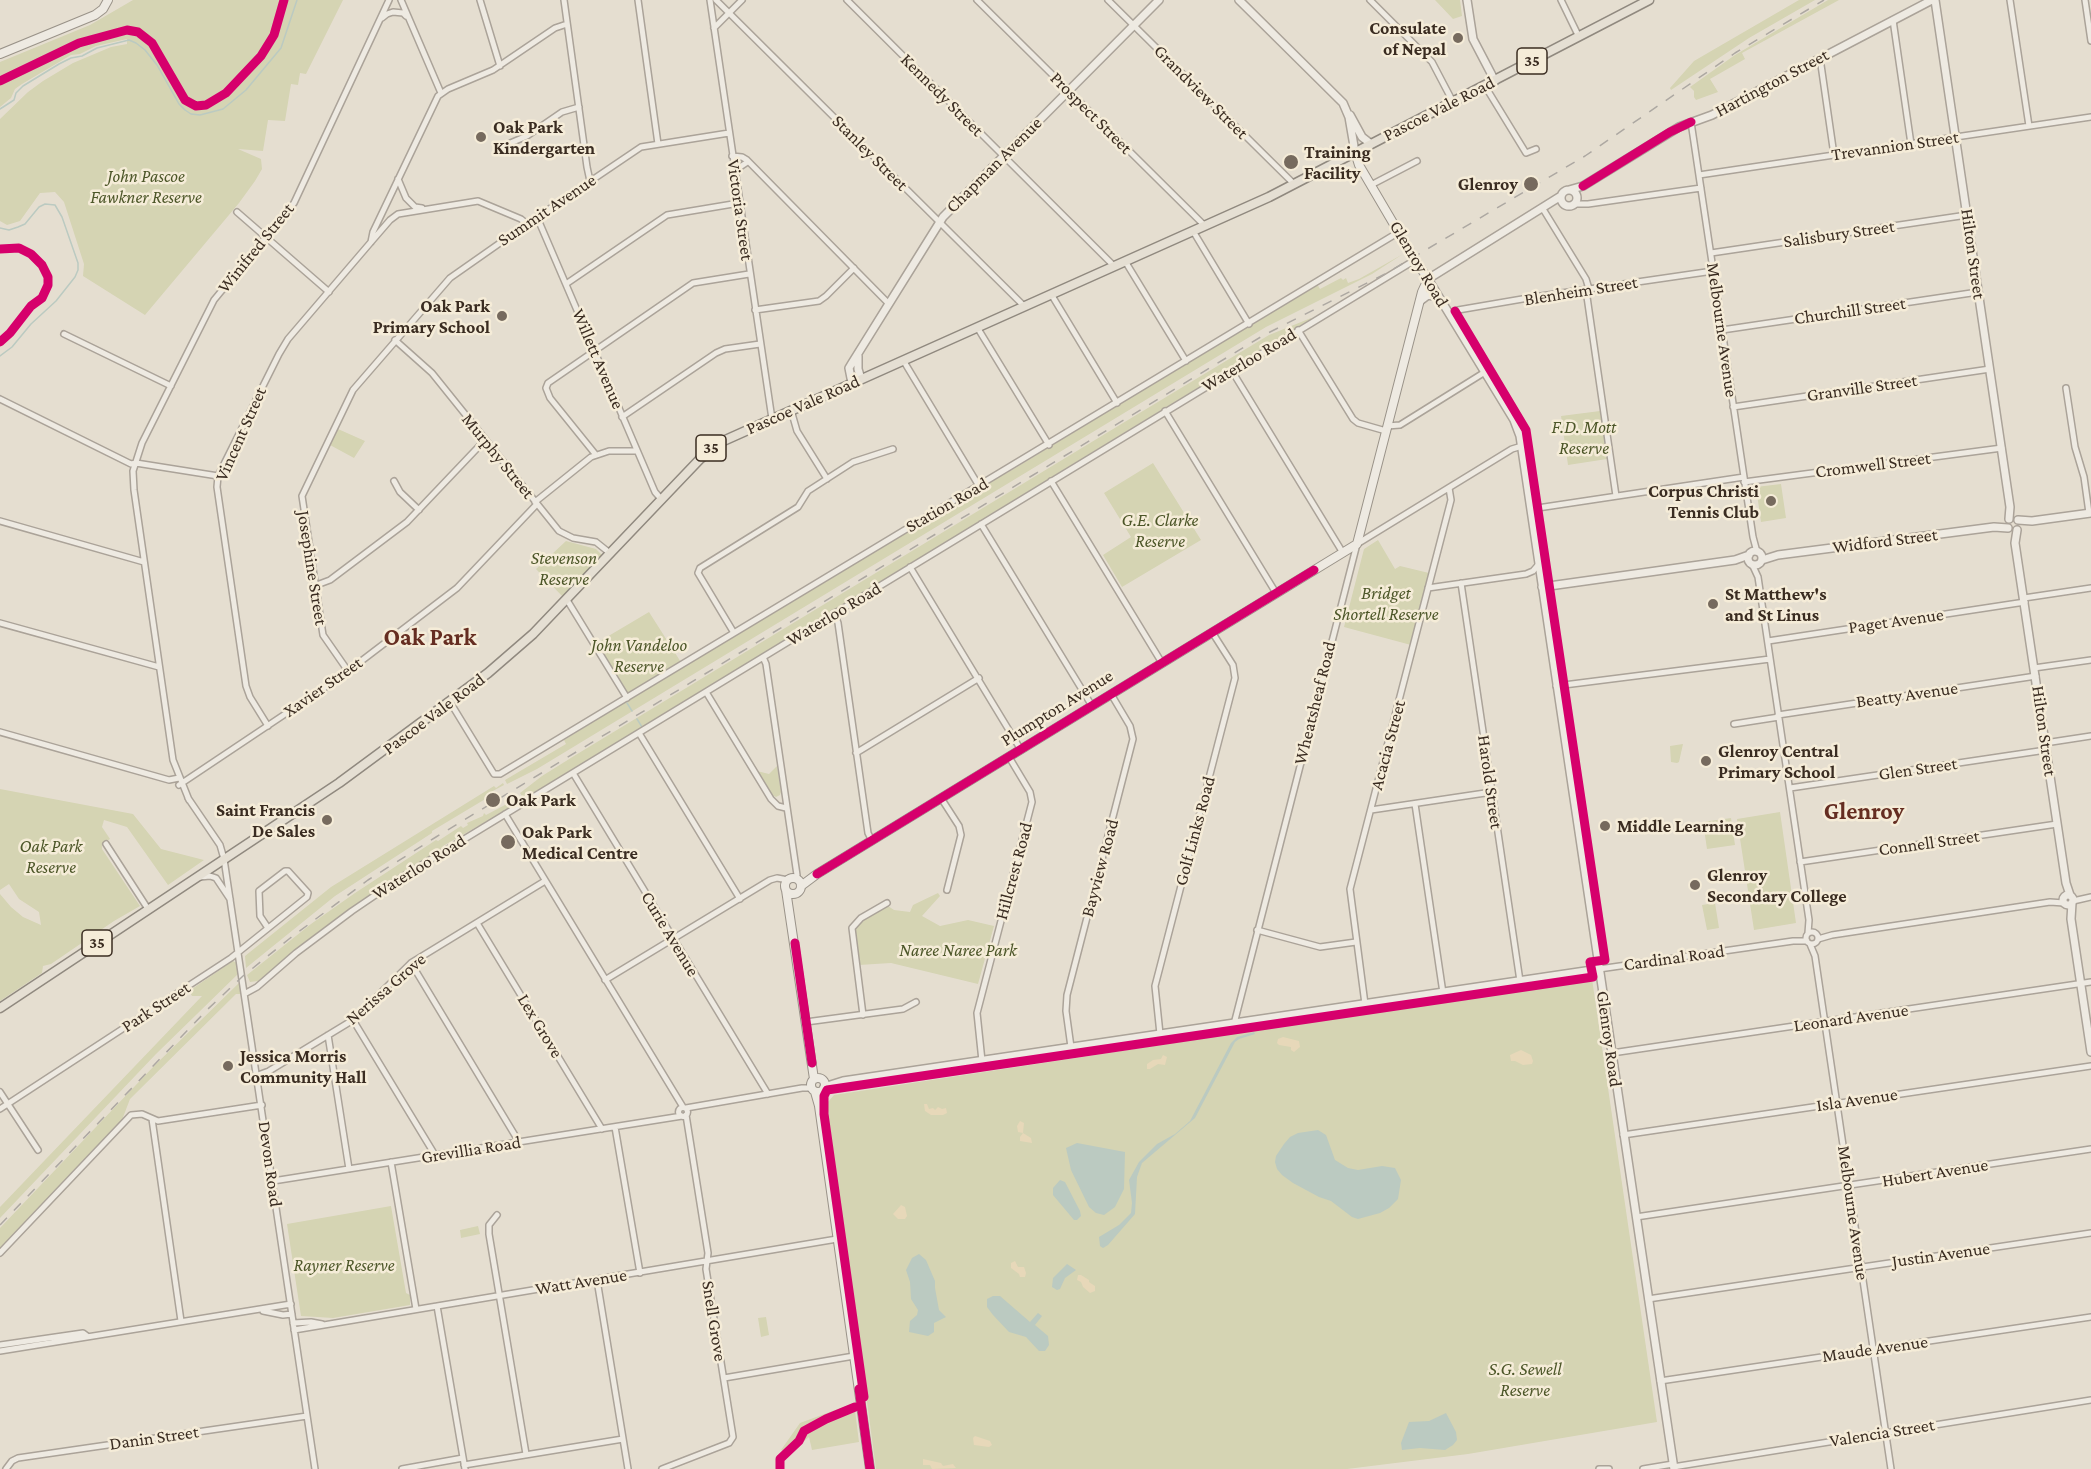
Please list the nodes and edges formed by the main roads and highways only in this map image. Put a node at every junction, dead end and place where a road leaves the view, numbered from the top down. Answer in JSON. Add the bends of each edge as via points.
{"nodes":[{"id":1,"x":108,"y":0,"type":"edge"},
{"id":2,"x":1647,"y":1,"type":"edge"},
{"id":3,"x":0,"y":54,"type":"edge"},
{"id":4,"x":1355,"y":152,"type":"junction"},
{"id":5,"x":1428,"y":279,"type":"joint"},
{"id":6,"x":1357,"y":544,"type":"joint"},
{"id":7,"x":0,"y":1008,"type":"edge"},
{"id":8,"x":870,"y":1469,"type":"edge"}],
"edges":[{"from":1,"to":3,"type":"main road","via":[[95,15]]},
{"from":2,"to":4,"type":"main road","name":"Pascoe Vale Road","number":"35"},
{"from":4,"to":5,"type":"main road","name":"Glenroy Road","bridge":true,"via":[[1359,165]]},
{"from":4,"to":7,"type":"main road","name":"Pascoe Vale Road","number":"35","via":[[1205,226],[713,447],[508,657],[369,762]]},
{"from":5,"to":6,"type":"main road","name":"Wheatsheaf Road"},
{"from":6,"to":8,"type":"main road","name":"Plumpton Avenue","via":[[872,841],[793,884],[790,913],[818,1085]]}]}
